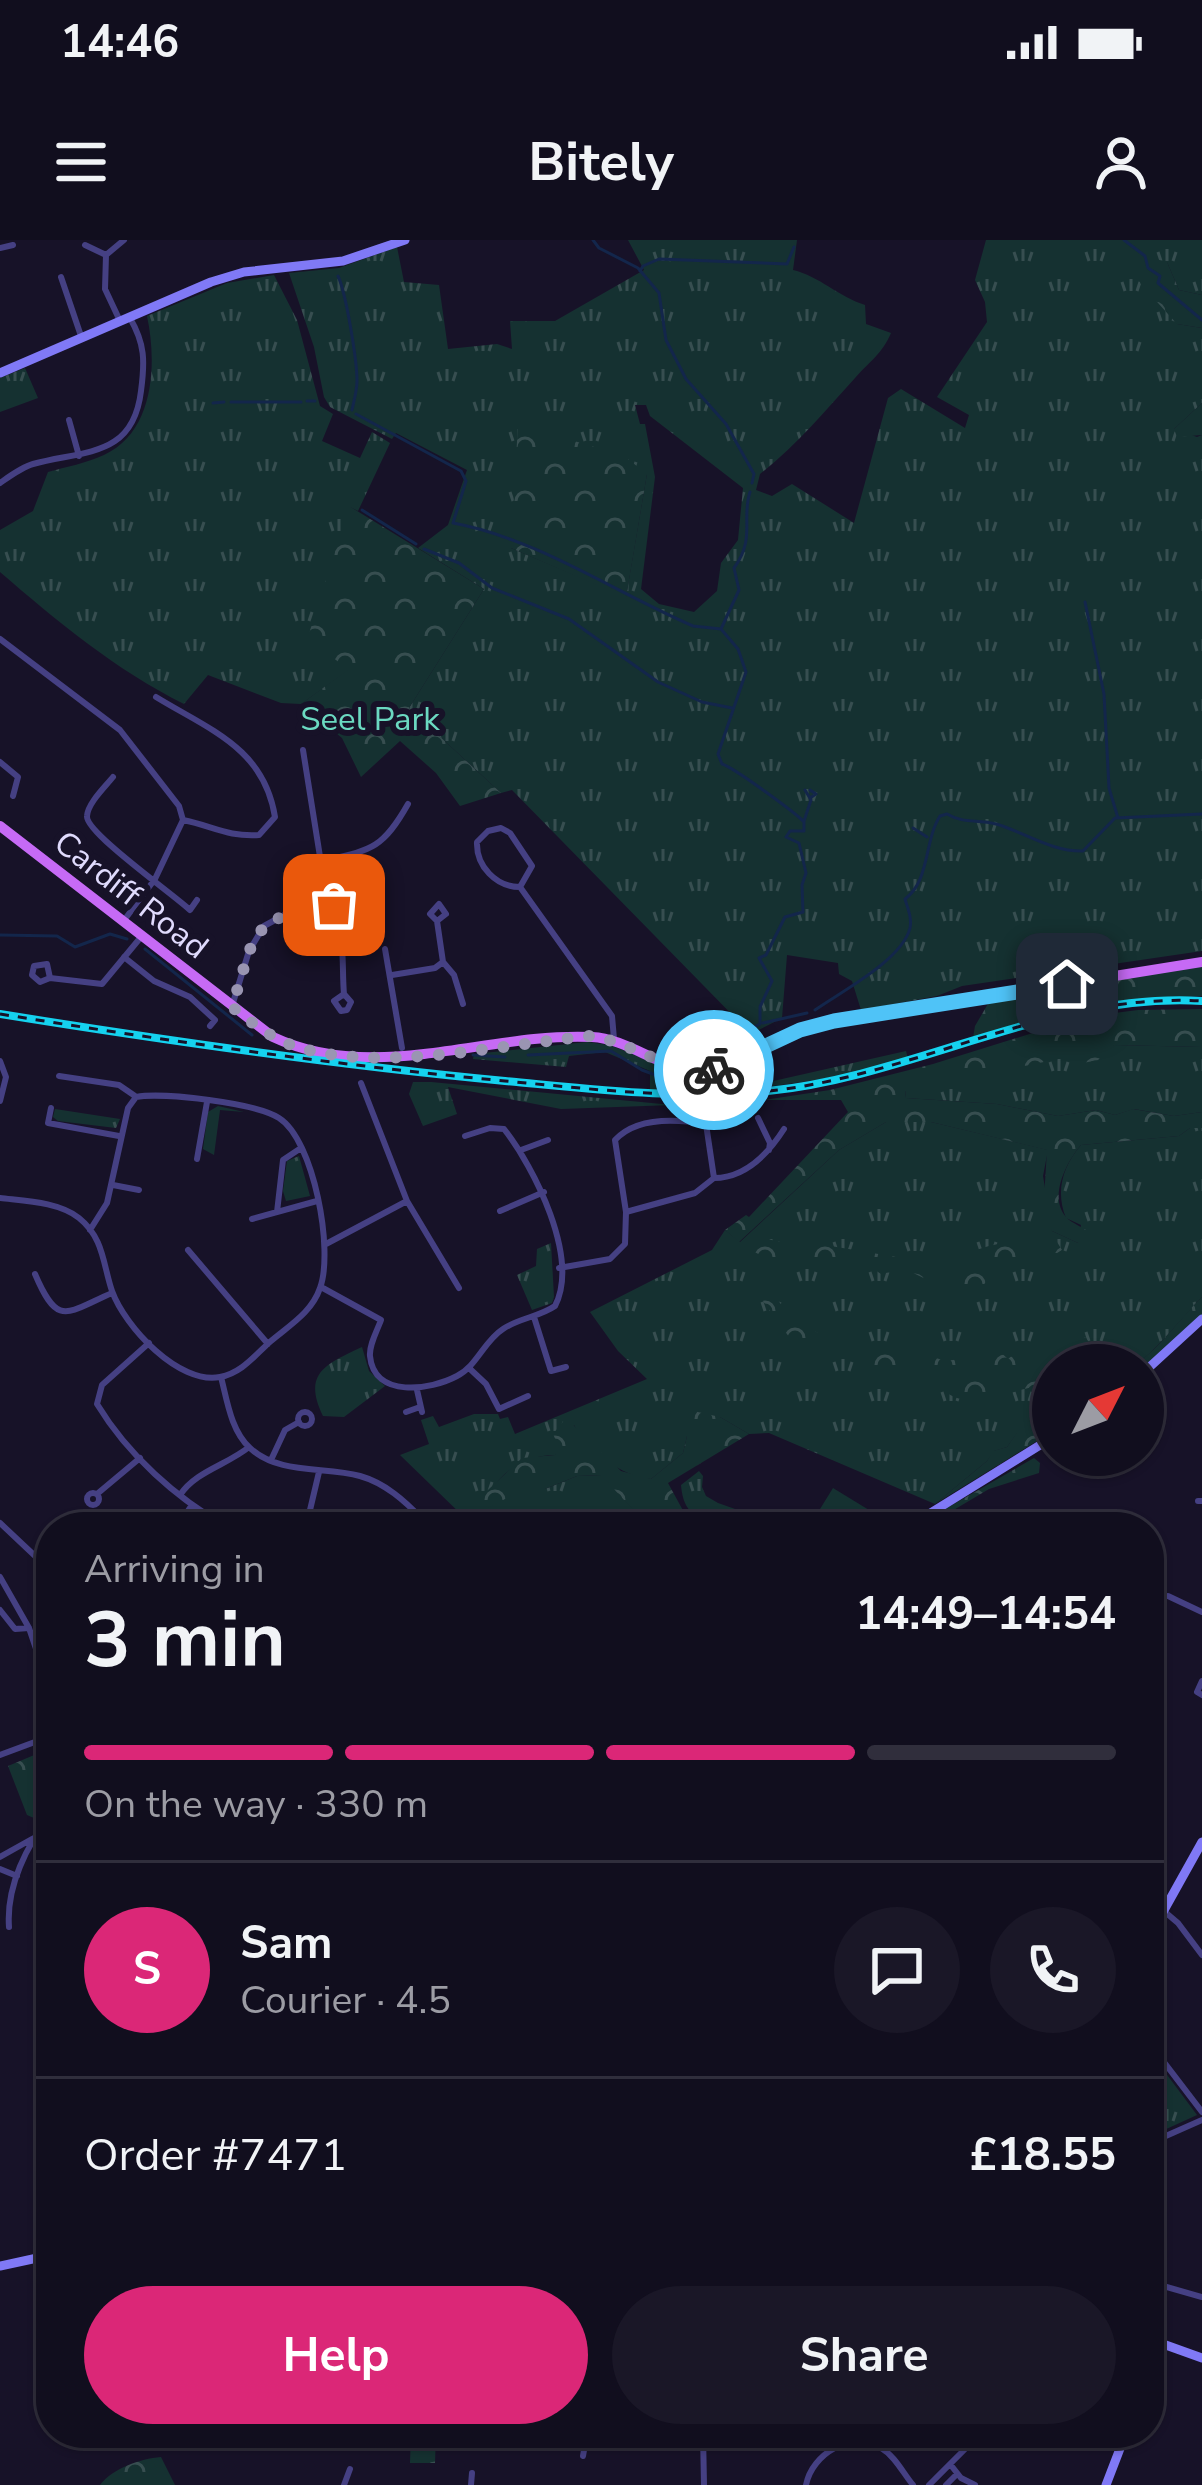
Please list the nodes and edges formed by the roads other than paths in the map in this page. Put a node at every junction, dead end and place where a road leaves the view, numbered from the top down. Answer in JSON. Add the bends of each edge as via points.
{"nodes":[{"id":1,"x":124,"y":240,"type":"edge"},
{"id":2,"x":406,"y":240,"type":"edge"},
{"id":3,"x":13,"y":244,"type":"dead end"},
{"id":4,"x":85,"y":245,"type":"dead end"},
{"id":5,"x":0,"y":248,"type":"edge"},
{"id":6,"x":106,"y":255,"type":"junction"},
{"id":7,"x":61,"y":278,"type":"dead end"},
{"id":8,"x":126,"y":320,"type":"junction"},
{"id":9,"x":83,"y":340,"type":"junction"},
{"id":10,"x":0,"y":374,"type":"edge"},
{"id":11,"x":69,"y":420,"type":"dead end"},
{"id":12,"x":20,"y":453,"type":"dead end"},
{"id":13,"x":79,"y":456,"type":"junction"},
{"id":14,"x":27,"y":466,"type":"junction"},
{"id":15,"x":0,"y":483,"type":"edge"},
{"id":16,"x":0,"y":639,"type":"edge"},
{"id":17,"x":156,"y":697,"type":"dead end"},
{"id":18,"x":303,"y":750,"type":"dead end"},
{"id":19,"x":0,"y":762,"type":"edge"},
{"id":20,"x":113,"y":777,"type":"dead end"},
{"id":21,"x":13,"y":796,"type":"dead end"},
{"id":22,"x":408,"y":804,"type":"dead end"},
{"id":23,"x":183,"y":820,"type":"junction"},
{"id":24,"x":0,"y":826,"type":"edge"},
{"id":25,"x":321,"y":861,"type":"junction"},
{"id":26,"x":155,"y":879,"type":"junction"},
{"id":27,"x":520,"y":887,"type":"junction"},
{"id":28,"x":322,"y":895,"type":"junction"},
{"id":29,"x":197,"y":900,"type":"dead end"},
{"id":30,"x":125,"y":919,"type":"junction"},
{"id":31,"x":437,"y":921,"type":"dead end"},
{"id":32,"x":144,"y":934,"type":"junction"},
{"id":33,"x":385,"y":949,"type":"dead end"},
{"id":34,"x":124,"y":957,"type":"junction"},
{"id":35,"x":443,"y":962,"type":"junction"},
{"id":36,"x":1202,"y":962,"type":"edge"},
{"id":37,"x":392,"y":976,"type":"junction"},
{"id":38,"x":50,"y":978,"type":"dead end"},
{"id":39,"x":344,"y":994,"type":"dead end"},
{"id":40,"x":463,"y":1004,"type":"dead end"},
{"id":41,"x":232,"y":1007,"type":"junction"},
{"id":42,"x":216,"y":1024,"type":"dead end"},
{"id":43,"x":736,"y":1024,"type":"dead end"},
{"id":44,"x":614,"y":1040,"type":"junction"},
{"id":45,"x":402,"y":1048,"type":"dead end"},
{"id":46,"x":0,"y":1061,"type":"edge"},
{"id":47,"x":698,"y":1072,"type":"junction"},
{"id":48,"x":58,"y":1076,"type":"dead end"},
{"id":49,"x":362,"y":1083,"type":"dead end"},
{"id":50,"x":136,"y":1097,"type":"junction"},
{"id":51,"x":0,"y":1101,"type":"edge"},
{"id":52,"x":207,"y":1102,"type":"junction"},
{"id":53,"x":51,"y":1108,"type":"dead end"},
{"id":54,"x":758,"y":1118,"type":"dead end"},
{"id":55,"x":784,"y":1129,"type":"dead end"},
{"id":56,"x":119,"y":1136,"type":"junction"},
{"id":57,"x":465,"y":1136,"type":"dead end"},
{"id":58,"x":548,"y":1140,"type":"dead end"},
{"id":59,"x":302,"y":1148,"type":"junction"},
{"id":60,"x":521,"y":1150,"type":"junction"},
{"id":61,"x":769,"y":1154,"type":"junction"},
{"id":62,"x":197,"y":1159,"type":"dead end"},
{"id":63,"x":714,"y":1178,"type":"junction"},
{"id":64,"x":112,"y":1185,"type":"junction"},
{"id":65,"x":139,"y":1190,"type":"dead end"},
{"id":66,"x":544,"y":1192,"type":"junction"},
{"id":67,"x":0,"y":1198,"type":"edge"},
{"id":68,"x":407,"y":1201,"type":"junction"},
{"id":69,"x":317,"y":1202,"type":"junction"},
{"id":70,"x":500,"y":1211,"type":"dead end"},
{"id":71,"x":278,"y":1212,"type":"junction"},
{"id":72,"x":626,"y":1212,"type":"junction"},
{"id":73,"x":251,"y":1219,"type":"dead end"},
{"id":74,"x":89,"y":1230,"type":"junction"},
{"id":75,"x":326,"y":1244,"type":"junction"},
{"id":76,"x":188,"y":1250,"type":"dead end"},
{"id":77,"x":559,"y":1268,"type":"junction"},
{"id":78,"x":34,"y":1274,"type":"dead end"},
{"id":79,"x":321,"y":1287,"type":"junction"},
{"id":80,"x":459,"y":1288,"type":"dead end"},
{"id":81,"x":112,"y":1293,"type":"junction"},
{"id":82,"x":534,"y":1317,"type":"junction"},
{"id":83,"x":1202,"y":1319,"type":"edge"},
{"id":84,"x":149,"y":1343,"type":"junction"},
{"id":85,"x":268,"y":1344,"type":"junction"},
{"id":86,"x":1164,"y":1354,"type":"edge"},
{"id":87,"x":566,"y":1367,"type":"dead end"},
{"id":88,"x":469,"y":1368,"type":"junction"},
{"id":89,"x":221,"y":1377,"type":"junction"},
{"id":90,"x":417,"y":1390,"type":"junction"},
{"id":91,"x":528,"y":1396,"type":"dead end"},
{"id":92,"x":406,"y":1412,"type":"dead end"},
{"id":93,"x":298,"y":1422,"type":"dead end"},
{"id":94,"x":249,"y":1447,"type":"junction"},
{"id":95,"x":1032,"y":1450,"type":"edge"},
{"id":96,"x":140,"y":1458,"type":"junction"},
{"id":97,"x":271,"y":1460,"type":"junction"},
{"id":98,"x":320,"y":1471,"type":"junction"},
{"id":99,"x":97,"y":1494,"type":"dead end"},
{"id":100,"x":180,"y":1495,"type":"junction"},
{"id":101,"x":192,"y":1505,"type":"junction"},
{"id":102,"x":187,"y":1512,"type":"edge"},
{"id":103,"x":203,"y":1512,"type":"edge"},
{"id":104,"x":310,"y":1512,"type":"edge"},
{"id":105,"x":408,"y":1512,"type":"edge"},
{"id":106,"x":932,"y":1512,"type":"edge"},
{"id":107,"x":0,"y":1522,"type":"edge"},
{"id":108,"x":36,"y":1557,"type":"edge"},
{"id":109,"x":0,"y":1577,"type":"edge"},
{"id":110,"x":1168,"y":1596,"type":"dead end"},
{"id":111,"x":0,"y":1610,"type":"edge"},
{"id":112,"x":1202,"y":1612,"type":"edge"},
{"id":113,"x":29,"y":1628,"type":"junction"},
{"id":114,"x":36,"y":1649,"type":"edge"},
{"id":115,"x":1202,"y":1681,"type":"edge"},
{"id":116,"x":1202,"y":1695,"type":"edge"},
{"id":117,"x":36,"y":1742,"type":"edge"},
{"id":118,"x":0,"y":1755,"type":"edge"},
{"id":119,"x":36,"y":1834,"type":"edge"},
{"id":120,"x":32,"y":1839,"type":"junction"},
{"id":121,"x":1202,"y":1842,"type":"edge"},
{"id":122,"x":0,"y":1857,"type":"edge"},
{"id":123,"x":0,"y":1869,"type":"edge"},
{"id":124,"x":16,"y":1876,"type":"junction"},
{"id":125,"x":1164,"y":1908,"type":"edge"},
{"id":126,"x":1164,"y":1912,"type":"edge"},
{"id":127,"x":9,"y":1927,"type":"dead end"},
{"id":128,"x":1202,"y":1955,"type":"edge"},
{"id":129,"x":1164,"y":2063,"type":"edge"},
{"id":130,"x":1202,"y":2116,"type":"edge"},
{"id":131,"x":1164,"y":2136,"type":"edge"},
{"id":132,"x":36,"y":2258,"type":"edge"},
{"id":133,"x":0,"y":2266,"type":"edge"},
{"id":134,"x":1164,"y":2286,"type":"edge"},
{"id":135,"x":1202,"y":2296,"type":"edge"},
{"id":136,"x":1164,"y":2344,"type":"edge"},
{"id":137,"x":1202,"y":2358,"type":"edge"},
{"id":138,"x":584,"y":2448,"type":"edge"},
{"id":139,"x":703,"y":2448,"type":"edge"},
{"id":140,"x":836,"y":2448,"type":"edge"},
{"id":141,"x":873,"y":2448,"type":"edge"},
{"id":142,"x":966,"y":2448,"type":"edge"},
{"id":143,"x":1120,"y":2448,"type":"edge"},
{"id":144,"x":583,"y":2456,"type":"dead end"},
{"id":145,"x":950,"y":2464,"type":"junction"},
{"id":146,"x":350,"y":2469,"type":"dead end"},
{"id":147,"x":472,"y":2473,"type":"dead end"},
{"id":148,"x":956,"y":2474,"type":"junction"},
{"id":149,"x":344,"y":2485,"type":"edge"},
{"id":150,"x":471,"y":2485,"type":"edge"},
{"id":151,"x":704,"y":2485,"type":"edge"},
{"id":152,"x":806,"y":2485,"type":"edge"},
{"id":153,"x":913,"y":2485,"type":"edge"},
{"id":154,"x":929,"y":2485,"type":"edge"},
{"id":155,"x":946,"y":2485,"type":"edge"},
{"id":156,"x":975,"y":2485,"type":"edge"},
{"id":157,"x":1106,"y":2485,"type":"edge"}],
"edges":[{"from":1,"to":6,"type":"street"},
{"from":2,"to":8,"type":"street","via":[[343,261],[244,272]]},
{"from":3,"to":5,"type":"street"},
{"from":4,"to":6,"type":"street"},
{"from":6,"to":8,"type":"street","via":[[105,289]]},
{"from":7,"to":9,"type":"street"},
{"from":8,"to":9,"type":"street"},
{"from":8,"to":13,"type":"street","via":[[145,350],[136,418],[110,444]]},
{"from":9,"to":10,"type":"street"},
{"from":11,"to":13,"type":"street"},
{"from":12,"to":14,"type":"street"},
{"from":13,"to":14,"type":"street"},
{"from":14,"to":15,"type":"street"},
{"from":16,"to":23,"type":"street","via":[[120,730]]},
{"from":17,"to":23,"type":"street","via":[[244,752],[271,794],[274,817],[259,835],[222,835]]},
{"from":18,"to":25,"type":"street"},
{"from":19,"to":21,"type":"street","via":[[18,777]]},
{"from":20,"to":26,"type":"street","via":[[86,812],[87,824]]},
{"from":22,"to":25,"type":"street","via":[[387,838]]},
{"from":23,"to":26,"type":"street"},
{"from":24,"to":30,"type":"main road","name":"Cardiff Road"},
{"from":25,"to":28,"type":"street"},
{"from":26,"to":29,"type":"street","via":[[190,910]]},
{"from":26,"to":30,"type":"street"},
{"from":27,"to":27,"type":"street","via":[[495,880],[476,854],[488,831],[511,833],[529,857]]},
{"from":27,"to":44,"type":"street","via":[[612,1016]]},
{"from":28,"to":39,"type":"street","via":[[339,918]]},
{"from":28,"to":41,"type":"street","via":[[264,926]]},
{"from":30,"to":32,"type":"main road","name":"Cardiff Road"},
{"from":31,"to":35,"type":"street"},
{"from":32,"to":34,"type":"street"},
{"from":32,"to":41,"type":"main road","name":"Cardiff Road"},
{"from":33,"to":37,"type":"street"},
{"from":34,"to":38,"type":"street","via":[[102,984]]},
{"from":34,"to":42,"type":"street","via":[[190,997]]},
{"from":35,"to":37,"type":"street"},
{"from":35,"to":40,"type":"street"},
{"from":36,"to":47,"type":"main road","via":[[834,1021]]},
{"from":37,"to":45,"type":"street"},
{"from":41,"to":44,"type":"main road","name":"Cardiff Road","via":[[292,1046],[342,1055]]},
{"from":43,"to":47,"type":"street"},
{"from":44,"to":47,"type":"main road","name":"Cardiff Road"},
{"from":46,"to":51,"type":"street"},
{"from":48,"to":50,"type":"street","via":[[118,1085]]},
{"from":49,"to":68,"type":"street"},
{"from":50,"to":52,"type":"street"},
{"from":50,"to":56,"type":"street"},
{"from":52,"to":59,"type":"street","via":[[280,1119]]},
{"from":52,"to":62,"type":"street"},
{"from":53,"to":56,"type":"street","via":[[48,1123]]},
{"from":54,"to":61,"type":"street"},
{"from":55,"to":61,"type":"street"},
{"from":56,"to":64,"type":"street"},
{"from":57,"to":60,"type":"street","via":[[505,1129]]},
{"from":58,"to":60,"type":"street"},
{"from":59,"to":69,"type":"street"},
{"from":59,"to":71,"type":"street","via":[[283,1160]]},
{"from":60,"to":66,"type":"street"},
{"from":61,"to":63,"type":"street"},
{"from":63,"to":72,"type":"street","via":[[695,1192]]},
{"from":63,"to":72,"type":"street","via":[[706,1124],[650,1122],[626,1131],[615,1140]]},
{"from":64,"to":65,"type":"street"},
{"from":64,"to":74,"type":"street"},
{"from":66,"to":70,"type":"street"},
{"from":66,"to":77,"type":"street"},
{"from":67,"to":74,"type":"street","via":[[62,1208]]},
{"from":68,"to":75,"type":"street"},
{"from":68,"to":80,"type":"street"},
{"from":69,"to":71,"type":"street"},
{"from":69,"to":75,"type":"street"},
{"from":71,"to":73,"type":"street"},
{"from":72,"to":77,"type":"street","via":[[619,1253]]},
{"from":74,"to":81,"type":"street"},
{"from":75,"to":79,"type":"street"},
{"from":76,"to":85,"type":"street"},
{"from":77,"to":82,"type":"street","via":[[559,1299]]},
{"from":78,"to":81,"type":"street","via":[[56,1311]]},
{"from":79,"to":85,"type":"street"},
{"from":79,"to":90,"type":"street","via":[[381,1321],[369,1352],[373,1369]]},
{"from":81,"to":84,"type":"street"},
{"from":82,"to":87,"type":"street","via":[[550,1371]]},
{"from":82,"to":88,"type":"street","via":[[501,1330]]},
{"from":83,"to":86,"type":"street"},
{"from":84,"to":89,"type":"street","via":[[173,1367]]},
{"from":84,"to":96,"type":"street","via":[[102,1385],[98,1405]]},
{"from":85,"to":89,"type":"street"},
{"from":88,"to":90,"type":"street"},
{"from":88,"to":91,"type":"street","via":[[499,1409]]},
{"from":89,"to":94,"type":"street"},
{"from":90,"to":92,"type":"street","via":[[421,1409]]},
{"from":93,"to":97,"type":"street"},
{"from":94,"to":97,"type":"street"},
{"from":94,"to":100,"type":"street"},
{"from":95,"to":106,"type":"street"},
{"from":96,"to":99,"type":"street"},
{"from":96,"to":100,"type":"street"},
{"from":97,"to":98,"type":"street"},
{"from":98,"to":104,"type":"street"},
{"from":98,"to":105,"type":"street","via":[[376,1482]]},
{"from":100,"to":101,"type":"street"},
{"from":101,"to":102,"type":"street"},
{"from":101,"to":103,"type":"street"},
{"from":107,"to":108,"type":"street"},
{"from":109,"to":113,"type":"street"},
{"from":110,"to":112,"type":"street"},
{"from":111,"to":113,"type":"street","via":[[15,1629]]},
{"from":113,"to":114,"type":"street"},
{"from":115,"to":116,"type":"street"},
{"from":117,"to":118,"type":"street"},
{"from":119,"to":120,"type":"street"},
{"from":120,"to":122,"type":"street"},
{"from":120,"to":124,"type":"street"},
{"from":121,"to":125,"type":"street"},
{"from":123,"to":124,"type":"street"},
{"from":124,"to":127,"type":"street"},
{"from":126,"to":128,"type":"street"},
{"from":129,"to":130,"type":"street"},
{"from":130,"to":131,"type":"street"},
{"from":132,"to":133,"type":"street"},
{"from":134,"to":135,"type":"street"},
{"from":136,"to":137,"type":"street"},
{"from":138,"to":144,"type":"street"},
{"from":139,"to":151,"type":"street"},
{"from":140,"to":152,"type":"street","via":[[811,2469]]},
{"from":141,"to":153,"type":"street","via":[[886,2452]]},
{"from":142,"to":145,"type":"street"},
{"from":143,"to":157,"type":"street"},
{"from":145,"to":148,"type":"street"},
{"from":145,"to":154,"type":"street"},
{"from":146,"to":149,"type":"street"},
{"from":147,"to":150,"type":"street"},
{"from":148,"to":155,"type":"street"},
{"from":148,"to":156,"type":"street"}]}
